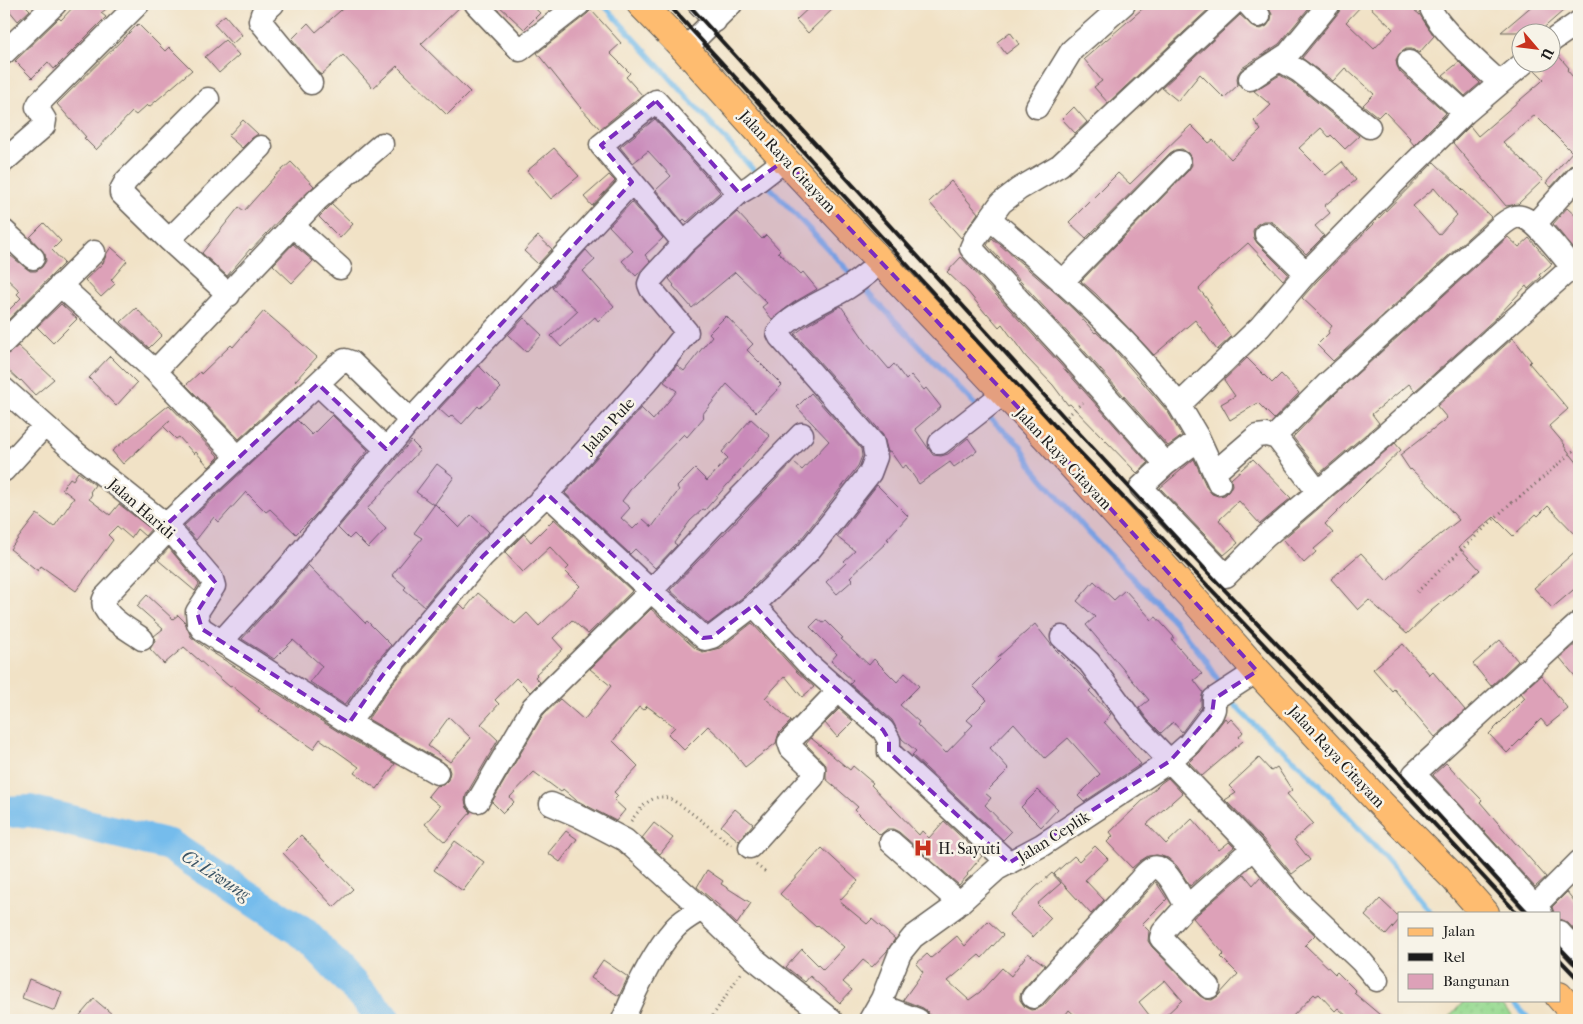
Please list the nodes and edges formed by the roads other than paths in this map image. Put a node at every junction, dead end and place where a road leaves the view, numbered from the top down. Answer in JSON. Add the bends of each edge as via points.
{"nodes":[{"id":1,"x":55,"y":4,"type":"edge"},
{"id":2,"x":138,"y":4,"type":"edge"},
{"id":3,"x":273,"y":4,"type":"edge"},
{"id":4,"x":476,"y":4,"type":"edge"},
{"id":5,"x":579,"y":4,"type":"edge"},
{"id":6,"x":641,"y":4,"type":"edge"},
{"id":7,"x":699,"y":4,"type":"edge"},
{"id":8,"x":731,"y":4,"type":"edge"},
{"id":9,"x":1124,"y":4,"type":"edge"},
{"id":10,"x":1233,"y":4,"type":"edge"},
{"id":11,"x":1329,"y":4,"type":"edge"},
{"id":12,"x":1430,"y":4,"type":"edge"},
{"id":13,"x":715,"y":21,"type":"junction"},
{"id":14,"x":1579,"y":22,"type":"edge"},
{"id":15,"x":1560,"y":35,"type":"edge"},
{"id":16,"x":685,"y":48,"type":"junction"},
{"id":17,"x":4,"y":53,"type":"edge"},
{"id":18,"x":1280,"y":60,"type":"junction"},
{"id":19,"x":1409,"y":62,"type":"dead end"},
{"id":20,"x":1513,"y":72,"type":"edge"},
{"id":21,"x":1250,"y":79,"type":"dead end"},
{"id":22,"x":311,"y":83,"type":"dead end"},
{"id":23,"x":1500,"y":83,"type":"junction"},
{"id":24,"x":208,"y":99,"type":"dead end"},
{"id":25,"x":1037,"y":107,"type":"dead end"},
{"id":26,"x":1465,"y":113,"type":"junction"},
{"id":27,"x":1369,"y":126,"type":"dead end"},
{"id":28,"x":382,"y":144,"type":"dead end"},
{"id":29,"x":261,"y":147,"type":"dead end"},
{"id":30,"x":4,"y":161,"type":"edge"},
{"id":31,"x":1179,"y":162,"type":"dead end"},
{"id":32,"x":1579,"y":175,"type":"edge"},
{"id":33,"x":760,"y":178,"type":"junction"},
{"id":34,"x":632,"y":182,"type":"junction"},
{"id":35,"x":990,"y":218,"type":"junction"},
{"id":36,"x":1534,"y":224,"type":"junction"},
{"id":37,"x":292,"y":225,"type":"junction"},
{"id":38,"x":4,"y":231,"type":"edge"},
{"id":39,"x":1266,"y":234,"type":"dead end"},
{"id":40,"x":169,"y":240,"type":"junction"},
{"id":41,"x":684,"y":243,"type":"junction"},
{"id":42,"x":94,"y":252,"type":"dead end"},
{"id":43,"x":33,"y":258,"type":"dead end"},
{"id":44,"x":1576,"y":264,"type":"edge"},
{"id":45,"x":875,"y":266,"type":"junction"},
{"id":46,"x":340,"y":268,"type":"dead end"},
{"id":47,"x":1306,"y":273,"type":"junction"},
{"id":48,"x":1062,"y":282,"type":"junction"},
{"id":49,"x":60,"y":285,"type":"junction"},
{"id":50,"x":229,"y":294,"type":"junction"},
{"id":51,"x":4,"y":342,"type":"edge"},
{"id":52,"x":155,"y":371,"type":"junction"},
{"id":53,"x":318,"y":384,"type":"junction"},
{"id":54,"x":4,"y":389,"type":"edge"},
{"id":55,"x":989,"y":405,"type":"junction"},
{"id":56,"x":1179,"y":405,"type":"junction"},
{"id":57,"x":404,"y":414,"type":"dead end"},
{"id":58,"x":44,"y":426,"type":"junction"},
{"id":59,"x":802,"y":434,"type":"dead end"},
{"id":60,"x":1277,"y":438,"type":"junction"},
{"id":61,"x":1199,"y":439,"type":"junction"},
{"id":62,"x":940,"y":443,"type":"dead end"},
{"id":63,"x":386,"y":449,"type":"junction"},
{"id":64,"x":238,"y":457,"type":"junction"},
{"id":65,"x":1166,"y":464,"type":"junction"},
{"id":66,"x":4,"y":470,"type":"edge"},
{"id":67,"x":1318,"y":492,"type":"junction"},
{"id":68,"x":547,"y":494,"type":"junction"},
{"id":69,"x":167,"y":527,"type":"junction"},
{"id":70,"x":652,"y":591,"type":"junction"},
{"id":71,"x":754,"y":605,"type":"junction"},
{"id":72,"x":1579,"y":624,"type":"edge"},
{"id":73,"x":1062,"y":637,"type":"dead end"},
{"id":74,"x":142,"y":639,"type":"dead end"},
{"id":75,"x":221,"y":642,"type":"junction"},
{"id":76,"x":1249,"y":675,"type":"junction"},
{"id":77,"x":838,"y":691,"type":"junction"},
{"id":78,"x":350,"y":723,"type":"junction"},
{"id":79,"x":1170,"y":761,"type":"junction"},
{"id":80,"x":437,"y":773,"type":"dead end"},
{"id":81,"x":478,"y":801,"type":"dead end"},
{"id":82,"x":551,"y":804,"type":"dead end"},
{"id":83,"x":891,"y":842,"type":"dead end"},
{"id":84,"x":1253,"y":848,"type":"junction"},
{"id":85,"x":747,"y":853,"type":"road end"},
{"id":86,"x":1579,"y":862,"type":"edge"},
{"id":87,"x":1008,"y":863,"type":"junction"},
{"id":88,"x":960,"y":903,"type":"junction"},
{"id":89,"x":1188,"y":904,"type":"junction"},
{"id":90,"x":702,"y":909,"type":"junction"},
{"id":91,"x":1538,"y":910,"type":"edge"},
{"id":92,"x":1484,"y":912,"type":"edge"},
{"id":93,"x":1560,"y":933,"type":"edge"},
{"id":94,"x":1579,"y":954,"type":"edge"},
{"id":95,"x":1377,"y":980,"type":"dead end"},
{"id":96,"x":1209,"y":987,"type":"dead end"},
{"id":97,"x":1033,"y":997,"type":"dead end"},
{"id":98,"x":1560,"y":997,"type":"edge"},
{"id":99,"x":874,"y":1012,"type":"edge"},
{"id":100,"x":1579,"y":1019,"type":"edge"},
{"id":101,"x":623,"y":1020,"type":"edge"},
{"id":102,"x":832,"y":1020,"type":"edge"},
{"id":103,"x":918,"y":1020,"type":"edge"}],
"edges":[{"from":1,"to":17,"type":"street"},
{"from":2,"to":30,"type":"street","via":[[39,103],[37,107],[45,120],[44,126]]},
{"from":3,"to":22,"type":"street","via":[[261,15],[260,21]]},
{"from":4,"to":5,"type":"street","via":[[520,50]]},
{"from":6,"to":16,"type":"main road","name":"Jalan Raya Citayam"},
{"from":7,"to":13,"type":"street"},
{"from":8,"to":13,"type":"street"},
{"from":9,"to":25,"type":"street","via":[[1072,50]]},
{"from":10,"to":35,"type":"street","via":[[1060,165],[1019,188],[1001,203]]},
{"from":11,"to":18,"type":"street"},
{"from":12,"to":23,"type":"street","via":[[1432,13]]},
{"from":13,"to":16,"type":"street"},
{"from":14,"to":15,"type":"street"},
{"from":16,"to":33,"type":"main road","name":"Jalan Raya Citayam"},
{"from":18,"to":21,"type":"street"},
{"from":18,"to":27,"type":"street"},
{"from":19,"to":26,"type":"street"},
{"from":20,"to":23,"type":"street"},
{"from":23,"to":26,"type":"street"},
{"from":24,"to":40,"type":"street","via":[[126,181],[121,190]]},
{"from":26,"to":47,"type":"street"},
{"from":28,"to":37,"type":"street"},
{"from":29,"to":40,"type":"street"},
{"from":31,"to":48,"type":"street"},
{"from":32,"to":36,"type":"street"},
{"from":33,"to":34,"type":"street","via":[[656,101],[601,145]]},
{"from":33,"to":41,"type":"street","name":"Jalan Pule"},
{"from":33,"to":45,"type":"main road","name":"Jalan Raya Citayam"},
{"from":34,"to":41,"type":"street"},
{"from":34,"to":63,"type":"street"},
{"from":35,"to":48,"type":"street"},
{"from":35,"to":65,"type":"street","via":[[971,248]]},
{"from":36,"to":44,"type":"street"},
{"from":36,"to":60,"type":"street","via":[[1520,216],[1507,221],[1326,385],[1280,429]]},
{"from":37,"to":46,"type":"street"},
{"from":37,"to":50,"type":"street"},
{"from":38,"to":43,"type":"street"},
{"from":39,"to":47,"type":"street"},
{"from":40,"to":50,"type":"street"},
{"from":41,"to":68,"type":"street","name":"Jalan Pule","via":[[649,284],[687,332]]},
{"from":42,"to":49,"type":"street"},
{"from":44,"to":67,"type":"street"},
{"from":45,"to":55,"type":"main road","name":"Jalan Raya Citayam"},
{"from":45,"to":71,"type":"street","via":[[848,288],[817,304],[780,330],[779,336],[873,443],[876,457],[870,473],[808,552]]},
{"from":47,"to":56,"type":"street","via":[[1260,327]]},
{"from":48,"to":56,"type":"street","via":[[1113,329]]},
{"from":49,"to":51,"type":"street"},
{"from":49,"to":52,"type":"street"},
{"from":50,"to":52,"type":"street"},
{"from":52,"to":64,"type":"street"},
{"from":53,"to":57,"type":"street","via":[[345,360],[351,362]]},
{"from":53,"to":63,"type":"street"},
{"from":53,"to":64,"type":"street"},
{"from":54,"to":58,"type":"street","name":"Jalan Haridi"},
{"from":55,"to":62,"type":"street"},
{"from":55,"to":76,"type":"main road","name":"Jalan Raya Citayam","via":[[1198,604]]},
{"from":56,"to":61,"type":"street"},
{"from":58,"to":66,"type":"street"},
{"from":58,"to":69,"type":"street","name":"Jalan Haridi"},
{"from":59,"to":70,"type":"street"},
{"from":60,"to":61,"type":"street","via":[[1257,436],[1216,478]]},
{"from":60,"to":67,"type":"street"},
{"from":61,"to":65,"type":"street"},
{"from":63,"to":75,"type":"street"},
{"from":64,"to":69,"type":"street"},
{"from":65,"to":67,"type":"street","via":[[1141,487],[1226,576]]},
{"from":68,"to":70,"type":"street"},
{"from":68,"to":78,"type":"street","via":[[483,556],[382,676]]},
{"from":69,"to":74,"type":"street","via":[[102,601],[106,613]]},
{"from":69,"to":75,"type":"street","name":"Jalan Haridi","via":[[212,578],[214,586],[197,612],[198,623]]},
{"from":70,"to":71,"type":"street","via":[[705,639]]},
{"from":70,"to":81,"type":"street","via":[[532,707]]},
{"from":71,"to":77,"type":"street","via":[[807,663]]},
{"from":72,"to":91,"type":"street","via":[[1414,774]]},
{"from":73,"to":79,"type":"street","via":[[1089,662],[1137,727]]},
{"from":75,"to":78,"type":"street","name":"Jalan Haridi"},
{"from":76,"to":79,"type":"street","name":"Jalan Ceplik","via":[[1214,699],[1212,714],[1190,744]]},
{"from":76,"to":92,"type":"main road","name":"Jalan Raya Citayam","via":[[1381,804]]},
{"from":77,"to":85,"type":"street","via":[[789,742],[791,748],[814,770],[814,777]]},
{"from":77,"to":87,"type":"street","via":[[883,730],[889,740],[889,752]]},
{"from":78,"to":80,"type":"street","name":"Jalan Haridi"},
{"from":79,"to":84,"type":"street"},
{"from":79,"to":87,"type":"street","name":"Jalan Ceplik","via":[[1042,845]]},
{"from":82,"to":90,"type":"street","via":[[625,840]]},
{"from":83,"to":88,"type":"street"},
{"from":84,"to":89,"type":"street"},
{"from":84,"to":95,"type":"street","via":[[1294,898]]},
{"from":86,"to":91,"type":"street"},
{"from":87,"to":88,"type":"street","name":"Jalan Ceplik"},
{"from":88,"to":99,"type":"street","name":"Jalan Ceplik","via":[[913,937],[900,953]]},
{"from":89,"to":96,"type":"street","via":[[1161,938]]},
{"from":89,"to":97,"type":"street","via":[[1164,870],[1152,868]]},
{"from":90,"to":101,"type":"street","via":[[686,918],[666,939],[637,987]]},
{"from":90,"to":102,"type":"street","via":[[752,957]]},
{"from":93,"to":94,"type":"street"},
{"from":98,"to":100,"type":"main road"},
{"from":99,"to":103,"type":"street"}]}
